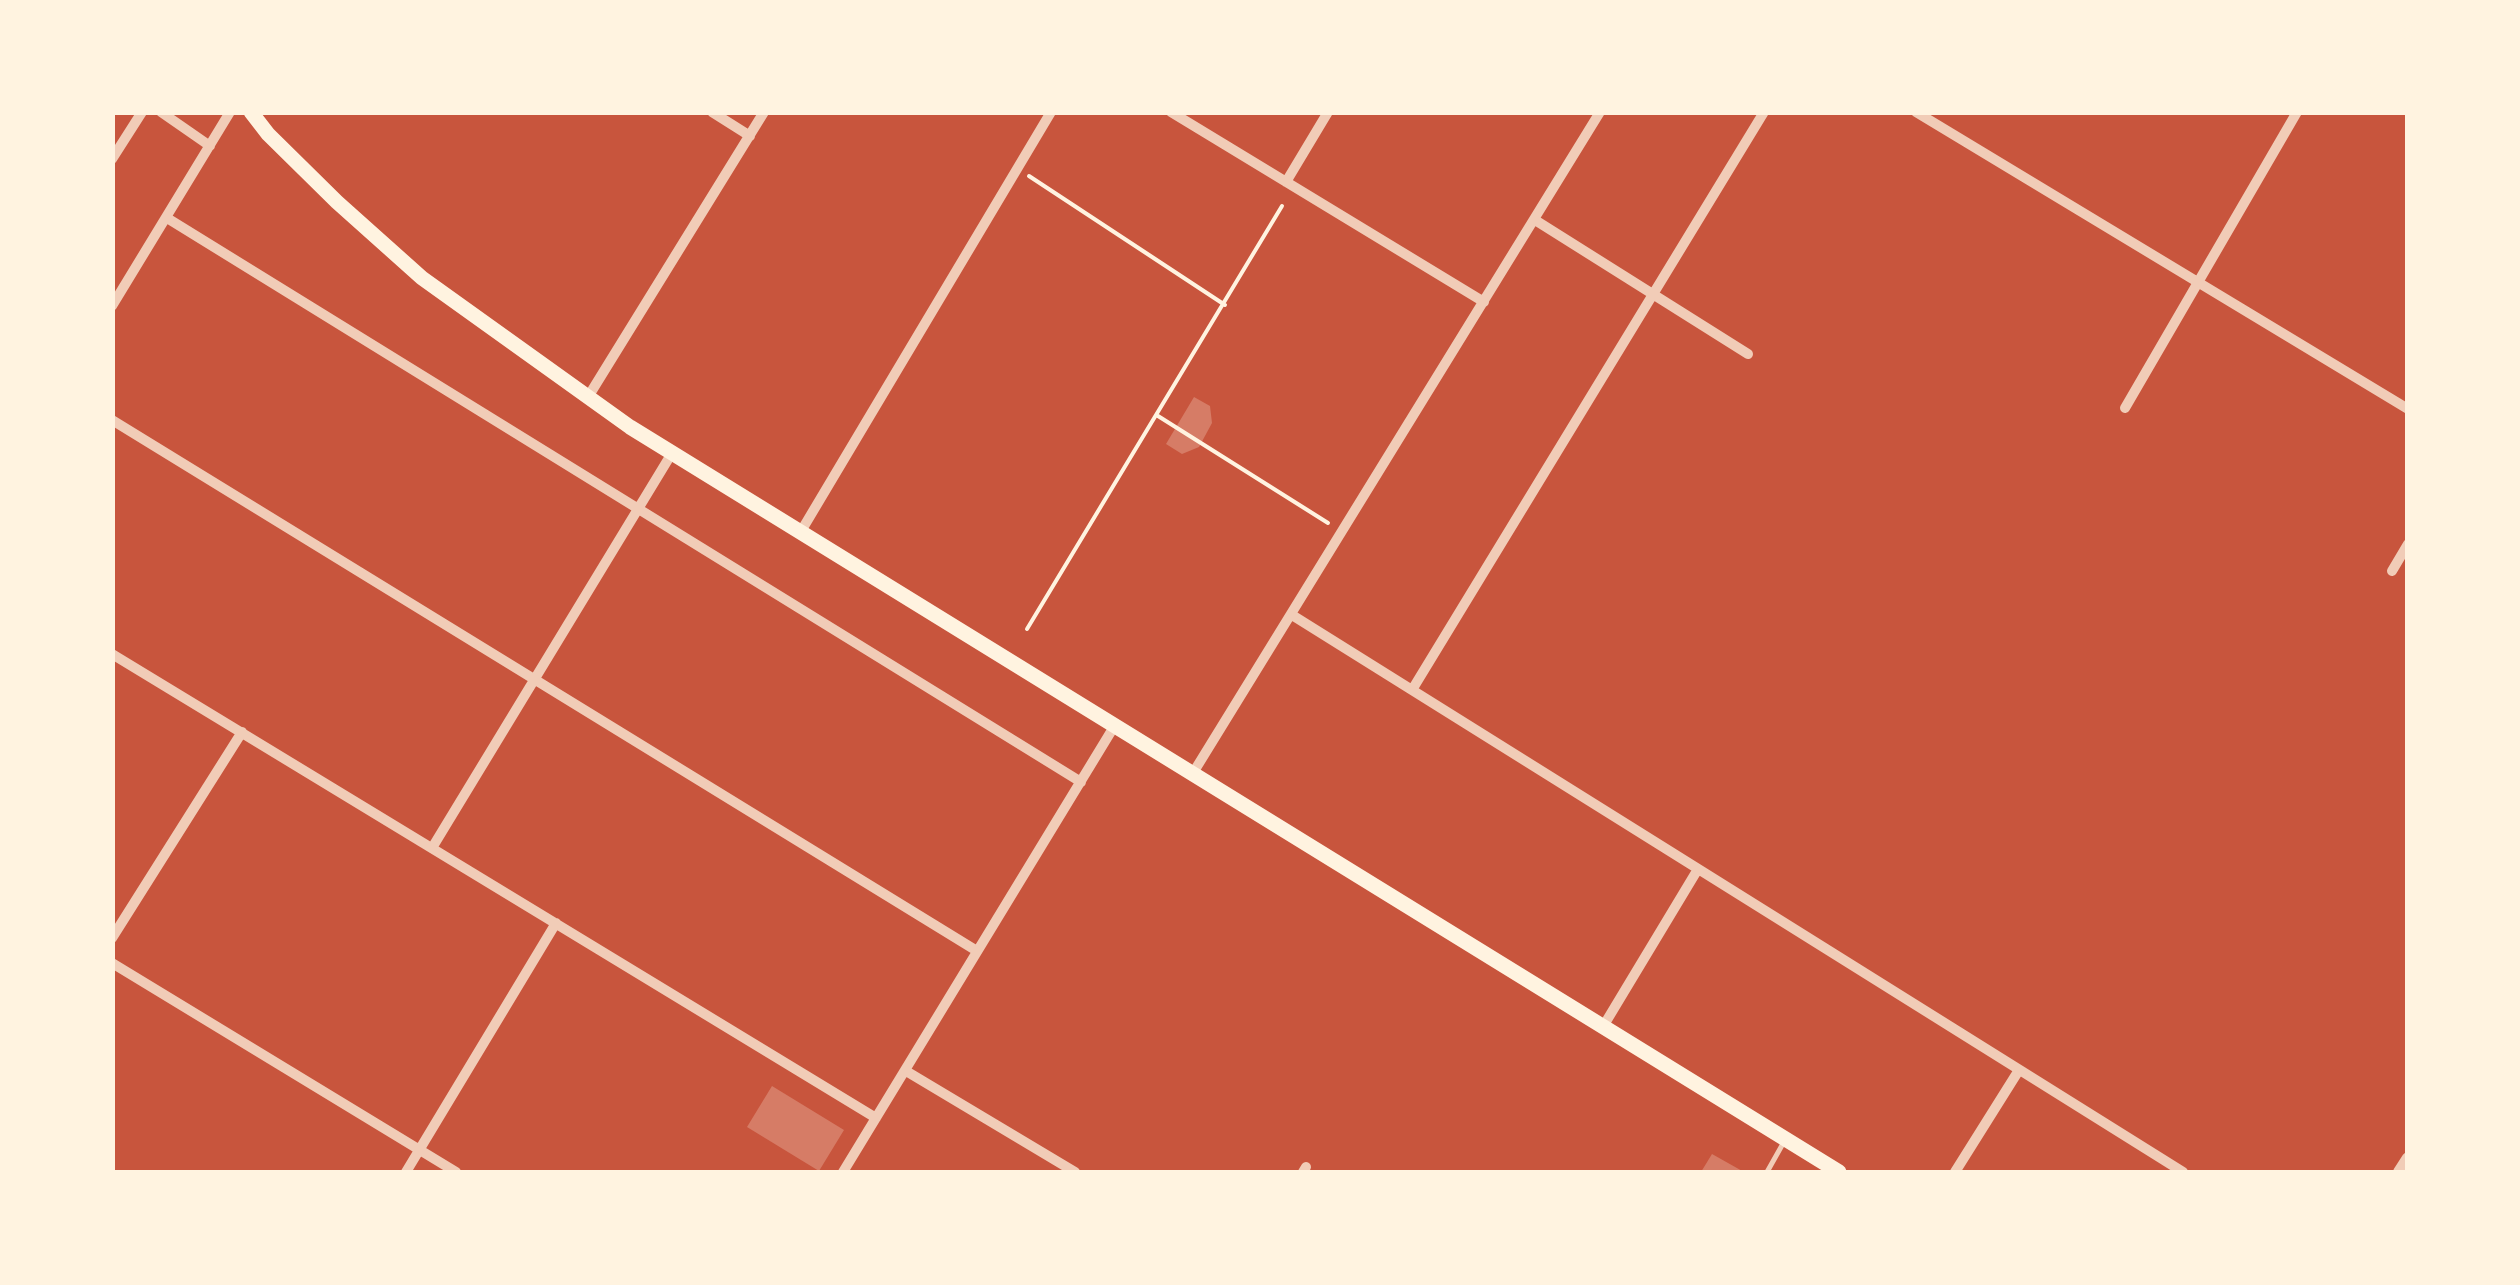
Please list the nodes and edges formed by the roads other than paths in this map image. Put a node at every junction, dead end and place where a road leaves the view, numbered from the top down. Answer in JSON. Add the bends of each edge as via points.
{"nodes":[{"id":1,"x":142,"y":112,"type":"edge"},
{"id":2,"x":162,"y":112,"type":"edge"},
{"id":3,"x":230,"y":112,"type":"edge"},
{"id":4,"x":251,"y":112,"type":"edge"},
{"id":5,"x":712,"y":112,"type":"edge"},
{"id":6,"x":764,"y":112,"type":"edge"},
{"id":7,"x":1051,"y":112,"type":"edge"},
{"id":8,"x":1170,"y":112,"type":"edge"},
{"id":9,"x":1328,"y":112,"type":"edge"},
{"id":10,"x":1600,"y":112,"type":"edge"},
{"id":11,"x":1764,"y":112,"type":"edge"},
{"id":12,"x":2297,"y":112,"type":"edge"},
{"id":13,"x":1923,"y":114,"type":"edge"},
{"id":14,"x":750,"y":136,"type":"junction"},
{"id":15,"x":210,"y":146,"type":"junction"},
{"id":16,"x":112,"y":158,"type":"edge"},
{"id":17,"x":1286,"y":182,"type":"junction"},
{"id":18,"x":167,"y":218,"type":"junction"},
{"id":19,"x":1535,"y":220,"type":"junction"},
{"id":20,"x":2197,"y":283,"type":"junction"},
{"id":21,"x":1652,"y":294,"type":"junction"},
{"id":22,"x":1484,"y":302,"type":"junction"},
{"id":23,"x":112,"y":306,"type":"edge"},
{"id":24,"x":1748,"y":354,"type":"dead end"},
{"id":25,"x":588,"y":397,"type":"junction"},
{"id":26,"x":2125,"y":408,"type":"dead end"},
{"id":27,"x":2408,"y":409,"type":"edge"},
{"id":28,"x":112,"y":420,"type":"edge"},
{"id":29,"x":672,"y":453,"type":"junction"},
{"id":30,"x":638,"y":508,"type":"junction"},
{"id":31,"x":800,"y":534,"type":"junction"},
{"id":32,"x":2408,"y":544,"type":"edge"},
{"id":33,"x":2392,"y":571,"type":"dead end"},
{"id":34,"x":1292,"y":615,"type":"junction"},
{"id":35,"x":112,"y":654,"type":"edge"},
{"id":36,"x":534,"y":679,"type":"junction"},
{"id":37,"x":1412,"y":690,"type":"junction"},
{"id":38,"x":1115,"y":726,"type":"junction"},
{"id":39,"x":242,"y":732,"type":"junction"},
{"id":40,"x":1194,"y":773,"type":"junction"},
{"id":41,"x":1081,"y":782,"type":"junction"},
{"id":42,"x":432,"y":848,"type":"junction"},
{"id":43,"x":1698,"y":869,"type":"junction"},
{"id":44,"x":556,"y":923,"type":"junction"},
{"id":45,"x":112,"y":938,"type":"edge"},
{"id":46,"x":977,"y":951,"type":"junction"},
{"id":47,"x":112,"y":963,"type":"edge"},
{"id":48,"x":1604,"y":1026,"type":"junction"},
{"id":49,"x":2018,"y":1070,"type":"junction"},
{"id":50,"x":906,"y":1071,"type":"junction"},
{"id":51,"x":876,"y":1118,"type":"junction"},
{"id":52,"x":1786,"y":1140,"type":"junction"},
{"id":53,"x":420,"y":1150,"type":"junction"},
{"id":54,"x":2408,"y":1158,"type":"edge"},
{"id":55,"x":406,"y":1172,"type":"edge"},
{"id":56,"x":456,"y":1172,"type":"edge"},
{"id":57,"x":843,"y":1172,"type":"edge"},
{"id":58,"x":1075,"y":1172,"type":"edge"},
{"id":59,"x":1768,"y":1172,"type":"edge"},
{"id":60,"x":1839,"y":1172,"type":"edge"},
{"id":61,"x":1955,"y":1172,"type":"edge"},
{"id":62,"x":2183,"y":1172,"type":"edge"},
{"id":63,"x":2399,"y":1172,"type":"edge"}],
"edges":[{"from":1,"to":16,"type":"street"},
{"from":2,"to":15,"type":"street"},
{"from":3,"to":15,"type":"street"},
{"from":4,"to":25,"type":"main road","via":[[422,278]]},
{"from":5,"to":14,"type":"street"},
{"from":6,"to":14,"type":"street"},
{"from":7,"to":31,"type":"street"},
{"from":8,"to":17,"type":"street"},
{"from":9,"to":17,"type":"street"},
{"from":10,"to":19,"type":"street"},
{"from":11,"to":21,"type":"street"},
{"from":12,"to":20,"type":"street"},
{"from":13,"to":20,"type":"street"},
{"from":14,"to":25,"type":"street"},
{"from":15,"to":18,"type":"street"},
{"from":17,"to":22,"type":"street"},
{"from":18,"to":23,"type":"street"},
{"from":18,"to":30,"type":"street"},
{"from":19,"to":21,"type":"street"},
{"from":19,"to":22,"type":"street"},
{"from":20,"to":26,"type":"street"},
{"from":20,"to":27,"type":"street"},
{"from":21,"to":24,"type":"street"},
{"from":21,"to":37,"type":"street"},
{"from":22,"to":34,"type":"street"},
{"from":25,"to":29,"type":"main road"},
{"from":28,"to":36,"type":"street"},
{"from":29,"to":30,"type":"street"},
{"from":29,"to":31,"type":"main road"},
{"from":30,"to":36,"type":"street"},
{"from":30,"to":41,"type":"street"},
{"from":31,"to":38,"type":"main road"},
{"from":32,"to":33,"type":"street"},
{"from":34,"to":37,"type":"street"},
{"from":34,"to":40,"type":"street"},
{"from":35,"to":39,"type":"street"},
{"from":36,"to":42,"type":"street"},
{"from":36,"to":46,"type":"street"},
{"from":37,"to":43,"type":"street"},
{"from":38,"to":40,"type":"main road"},
{"from":38,"to":41,"type":"street"},
{"from":39,"to":42,"type":"street"},
{"from":39,"to":45,"type":"street"},
{"from":40,"to":48,"type":"main road"},
{"from":41,"to":46,"type":"street"},
{"from":42,"to":44,"type":"street"},
{"from":43,"to":48,"type":"street"},
{"from":43,"to":49,"type":"street"},
{"from":44,"to":51,"type":"street"},
{"from":44,"to":53,"type":"street"},
{"from":46,"to":50,"type":"street"},
{"from":47,"to":53,"type":"street"},
{"from":48,"to":52,"type":"main road"},
{"from":49,"to":61,"type":"street"},
{"from":49,"to":62,"type":"street"},
{"from":50,"to":51,"type":"street"},
{"from":50,"to":58,"type":"street"},
{"from":51,"to":57,"type":"street"},
{"from":52,"to":59,"type":"lane"},
{"from":52,"to":60,"type":"main road"},
{"from":53,"to":55,"type":"street"},
{"from":53,"to":56,"type":"street"},
{"from":54,"to":63,"type":"street"}]}
